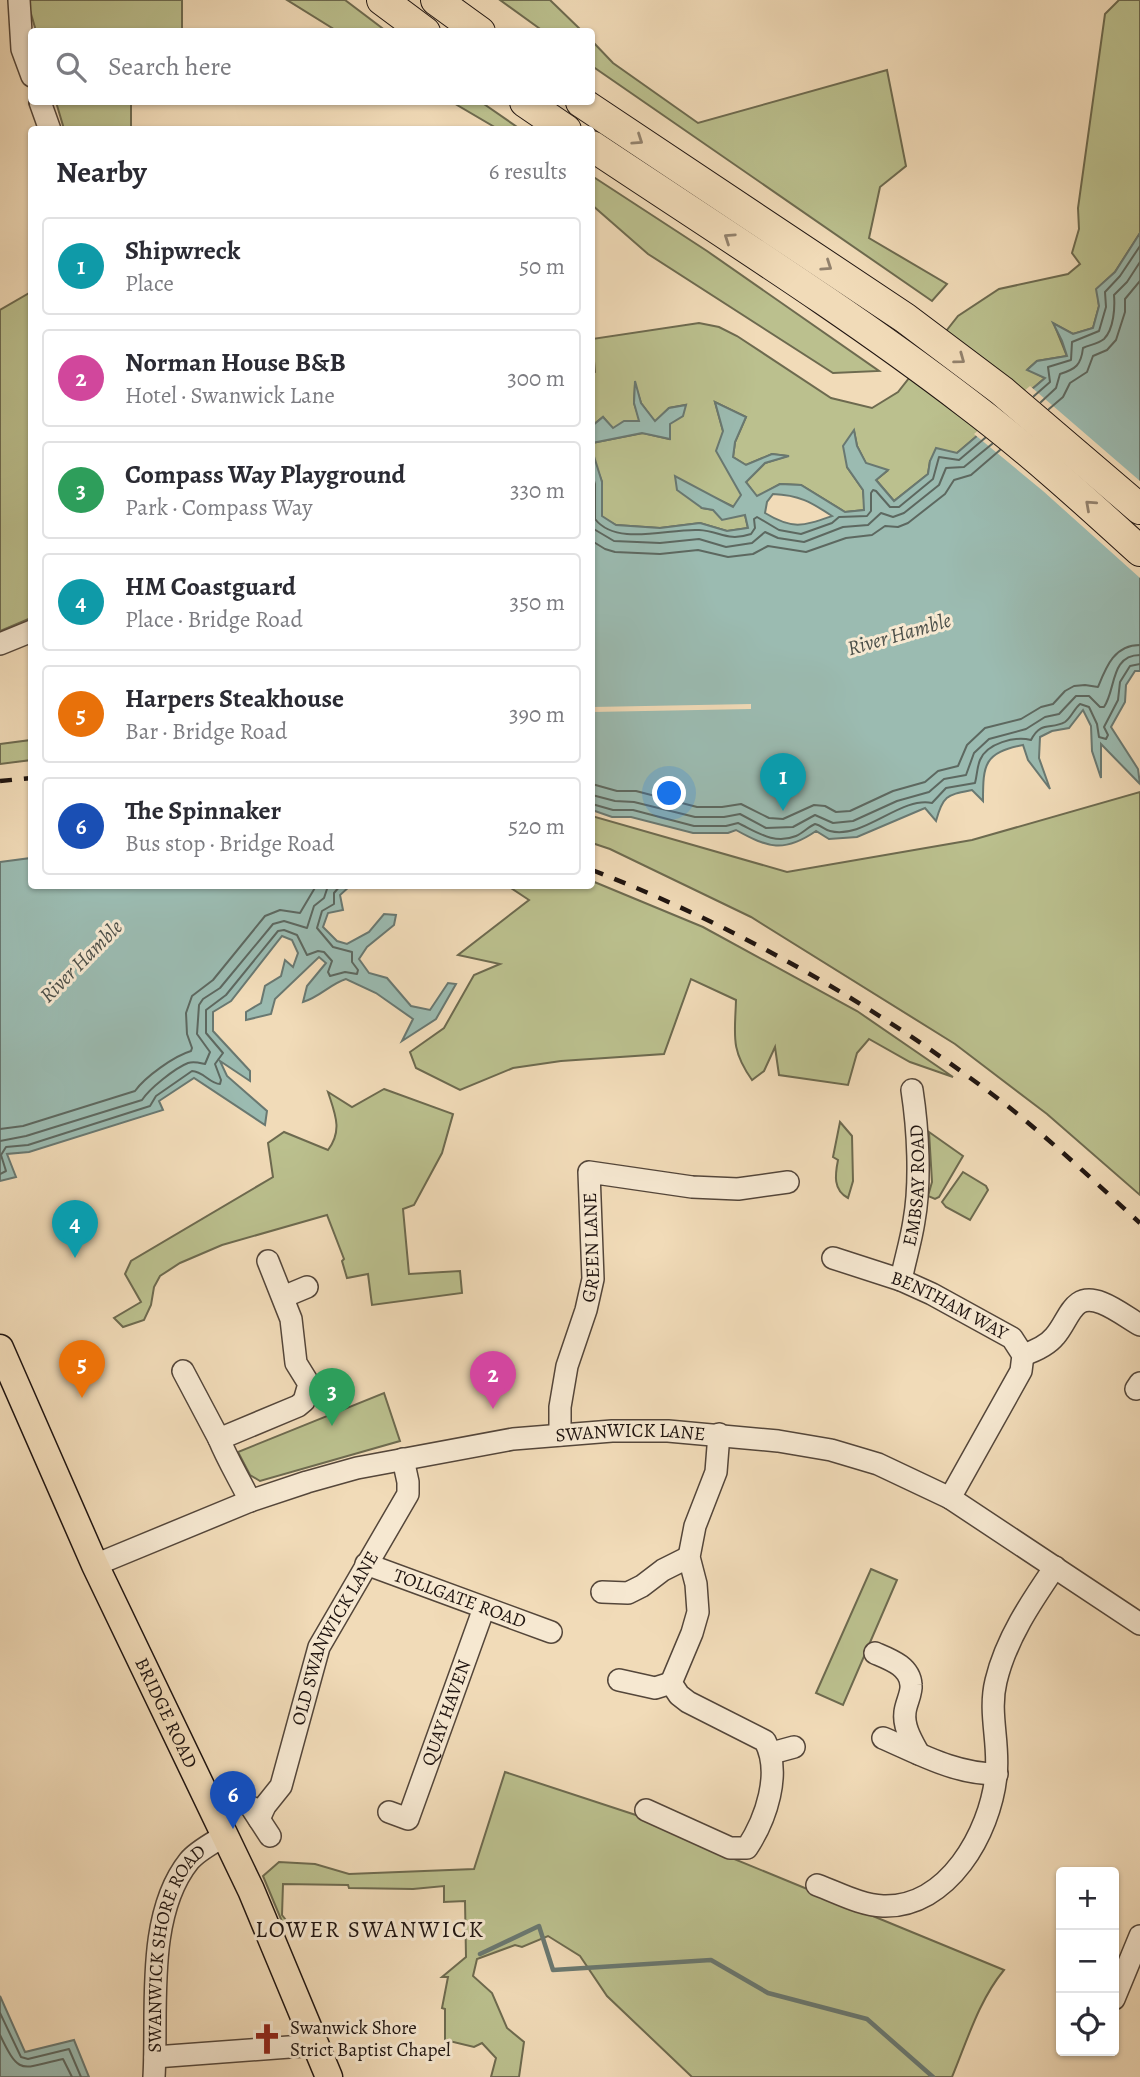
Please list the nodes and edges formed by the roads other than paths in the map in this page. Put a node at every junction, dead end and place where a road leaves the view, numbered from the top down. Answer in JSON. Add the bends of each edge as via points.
{"nodes":[{"id":1,"x":19,"y":0,"type":"edge"},
{"id":2,"x":382,"y":0,"type":"edge"},
{"id":3,"x":436,"y":0,"type":"edge"},
{"id":4,"x":420,"y":28,"type":"edge"},
{"id":5,"x":474,"y":28,"type":"edge"},
{"id":6,"x":28,"y":65,"type":"edge"},
{"id":7,"x":41,"y":105,"type":"edge"},
{"id":8,"x":529,"y":105,"type":"edge"},
{"id":9,"x":586,"y":105,"type":"edge"},
{"id":10,"x":49,"y":126,"type":"edge"},
{"id":11,"x":560,"y":126,"type":"edge"},
{"id":12,"x":595,"y":148,"type":"edge"},
{"id":13,"x":1140,"y":509,"type":"edge"},
{"id":14,"x":1140,"y":551,"type":"edge"},
{"id":15,"x":28,"y":633,"type":"edge"},
{"id":16,"x":0,"y":644,"type":"edge"},
{"id":17,"x":912,"y":1090,"type":"dead end"},
{"id":18,"x":788,"y":1182,"type":"dead end"},
{"id":19,"x":833,"y":1258,"type":"dead end"},
{"id":20,"x":268,"y":1261,"type":"dead end"},
{"id":21,"x":901,"y":1280,"type":"junction"},
{"id":22,"x":307,"y":1287,"type":"dead end"},
{"id":23,"x":283,"y":1297,"type":"junction"},
{"id":24,"x":1140,"y":1325,"type":"edge"},
{"id":25,"x":0,"y":1348,"type":"edge"},
{"id":26,"x":1023,"y":1355,"type":"junction"},
{"id":27,"x":183,"y":1371,"type":"dead end"},
{"id":28,"x":719,"y":1434,"type":"junction"},
{"id":29,"x":560,"y":1435,"type":"junction"},
{"id":30,"x":219,"y":1439,"type":"junction"},
{"id":31,"x":403,"y":1459,"type":"junction"},
{"id":32,"x":950,"y":1497,"type":"junction"},
{"id":33,"x":250,"y":1501,"type":"junction"},
{"id":34,"x":689,"y":1557,"type":"junction"},
{"id":35,"x":366,"y":1564,"type":"junction"},
{"id":36,"x":95,"y":1565,"type":"junction"},
{"id":37,"x":1055,"y":1567,"type":"junction"},
{"id":38,"x":602,"y":1592,"type":"dead end"},
{"id":39,"x":484,"y":1608,"type":"junction"},
{"id":40,"x":1138,"y":1617,"type":"edge"},
{"id":41,"x":551,"y":1632,"type":"dead end"},
{"id":42,"x":875,"y":1653,"type":"dead end"},
{"id":43,"x":619,"y":1680,"type":"dead end"},
{"id":44,"x":671,"y":1683,"type":"junction"},
{"id":45,"x":883,"y":1738,"type":"dead end"},
{"id":46,"x":794,"y":1747,"type":"dead end"},
{"id":47,"x":772,"y":1753,"type":"junction"},
{"id":48,"x":919,"y":1754,"type":"junction"},
{"id":49,"x":997,"y":1774,"type":"junction"},
{"id":50,"x":646,"y":1810,"type":"dead end"},
{"id":51,"x":408,"y":1819,"type":"dead end"},
{"id":52,"x":259,"y":1820,"type":"dead end"},
{"id":53,"x":224,"y":1836,"type":"junction"},
{"id":54,"x":817,"y":1885,"type":"dead end"},
{"id":55,"x":1140,"y":1936,"type":"edge"},
{"id":56,"x":1116,"y":1993,"type":"edge"},
{"id":57,"x":316,"y":2045,"type":"junction"},
{"id":58,"x":155,"y":2067,"type":"edge"},
{"id":59,"x":329,"y":2077,"type":"edge"}],
"edges":[{"from":1,"to":6,"type":"street","via":[[22,49]]},
{"from":2,"to":4,"type":"highway"},
{"from":3,"to":5,"type":"highway"},
{"from":7,"to":10,"type":"street"},
{"from":8,"to":11,"type":"highway"},
{"from":9,"to":13,"type":"highway","one_way":true,"via":[[905,318],[1002,391]]},
{"from":14,"to":12,"type":"highway","one_way":true,"via":[[968,404]]},
{"from":15,"to":16,"type":"street"},
{"from":17,"to":21,"type":"street","name":"EMBSAY ROAD","via":[[917,1121],[915,1220]]},
{"from":18,"to":29,"type":"street","name":"GREEN LANE","via":[[738,1189],[589,1172],[593,1279],[567,1366]]},
{"from":19,"to":21,"type":"street","name":"BENTHAM WAY"},
{"from":20,"to":23,"type":"street"},
{"from":21,"to":26,"type":"street","name":"BENTHAM WAY","via":[[1012,1338]]},
{"from":22,"to":23,"type":"street"},
{"from":23,"to":30,"type":"street","via":[[295,1335],[296,1363],[309,1384],[308,1393],[298,1406]]},
{"from":24,"to":26,"type":"street","via":[[1103,1303],[1087,1300],[1074,1306],[1055,1336]]},
{"from":25,"to":36,"type":"main road","name":"BRIDGE ROAD"},
{"from":26,"to":32,"type":"street","name":"BENTHAM WAY","via":[[1021,1371]]},
{"from":27,"to":30,"type":"street"},
{"from":28,"to":29,"type":"street","name":"SWANWICK LANE","via":[[612,1431]]},
{"from":28,"to":32,"type":"street","name":"SWANWICK LANE","via":[[831,1450],[878,1464]]},
{"from":28,"to":34,"type":"street","via":[[716,1472],[695,1526]]},
{"from":29,"to":31,"type":"street","name":"SWANWICK LANE"},
{"from":30,"to":33,"type":"street"},
{"from":31,"to":33,"type":"street","name":"SWANWICK LANE"},
{"from":31,"to":35,"type":"street","name":"OLD SWANWICK LANE","via":[[408,1494]]},
{"from":32,"to":37,"type":"street","name":"SWANWICK LANE"},
{"from":33,"to":36,"type":"street","name":"SWANWICK LANE"},
{"from":34,"to":38,"type":"street","via":[[628,1593]]},
{"from":34,"to":44,"type":"street","via":[[698,1612]]},
{"from":35,"to":39,"type":"street","name":"TOLLGATE ROAD"},
{"from":35,"to":52,"type":"street","name":"OLD SWANWICK LANE","via":[[319,1647],[281,1786]]},
{"from":36,"to":53,"type":"main road","name":"BRIDGE ROAD"},
{"from":37,"to":40,"type":"street","name":"SWANWICK LANE"},
{"from":37,"to":49,"type":"street","via":[[1022,1618],[996,1678],[992,1708]]},
{"from":39,"to":41,"type":"street","name":"TOLLGATE ROAD"},
{"from":39,"to":51,"type":"street","name":"QUAY HAVEN"},
{"from":42,"to":48,"type":"street","via":[[901,1665],[909,1678],[904,1714]]},
{"from":43,"to":44,"type":"street","via":[[655,1688]]},
{"from":44,"to":47,"type":"street","via":[[688,1702],[765,1741]]},
{"from":45,"to":48,"type":"street"},
{"from":46,"to":47,"type":"street"},
{"from":47,"to":50,"type":"street","via":[[766,1811],[747,1848],[730,1848]]},
{"from":48,"to":49,"type":"street","via":[[959,1770]]},
{"from":49,"to":54,"type":"street","via":[[977,1839],[935,1890],[906,1903],[884,1906]]},
{"from":53,"to":57,"type":"main road","name":"BRIDGE ROAD"},
{"from":53,"to":58,"type":"street","name":"SWANWICK SHORE ROAD","via":[[190,1859],[172,1888],[156,1972]]},
{"from":55,"to":56,"type":"street"},
{"from":57,"to":58,"type":"street"},
{"from":57,"to":59,"type":"main road","name":"BRIDGE ROAD"}]}
